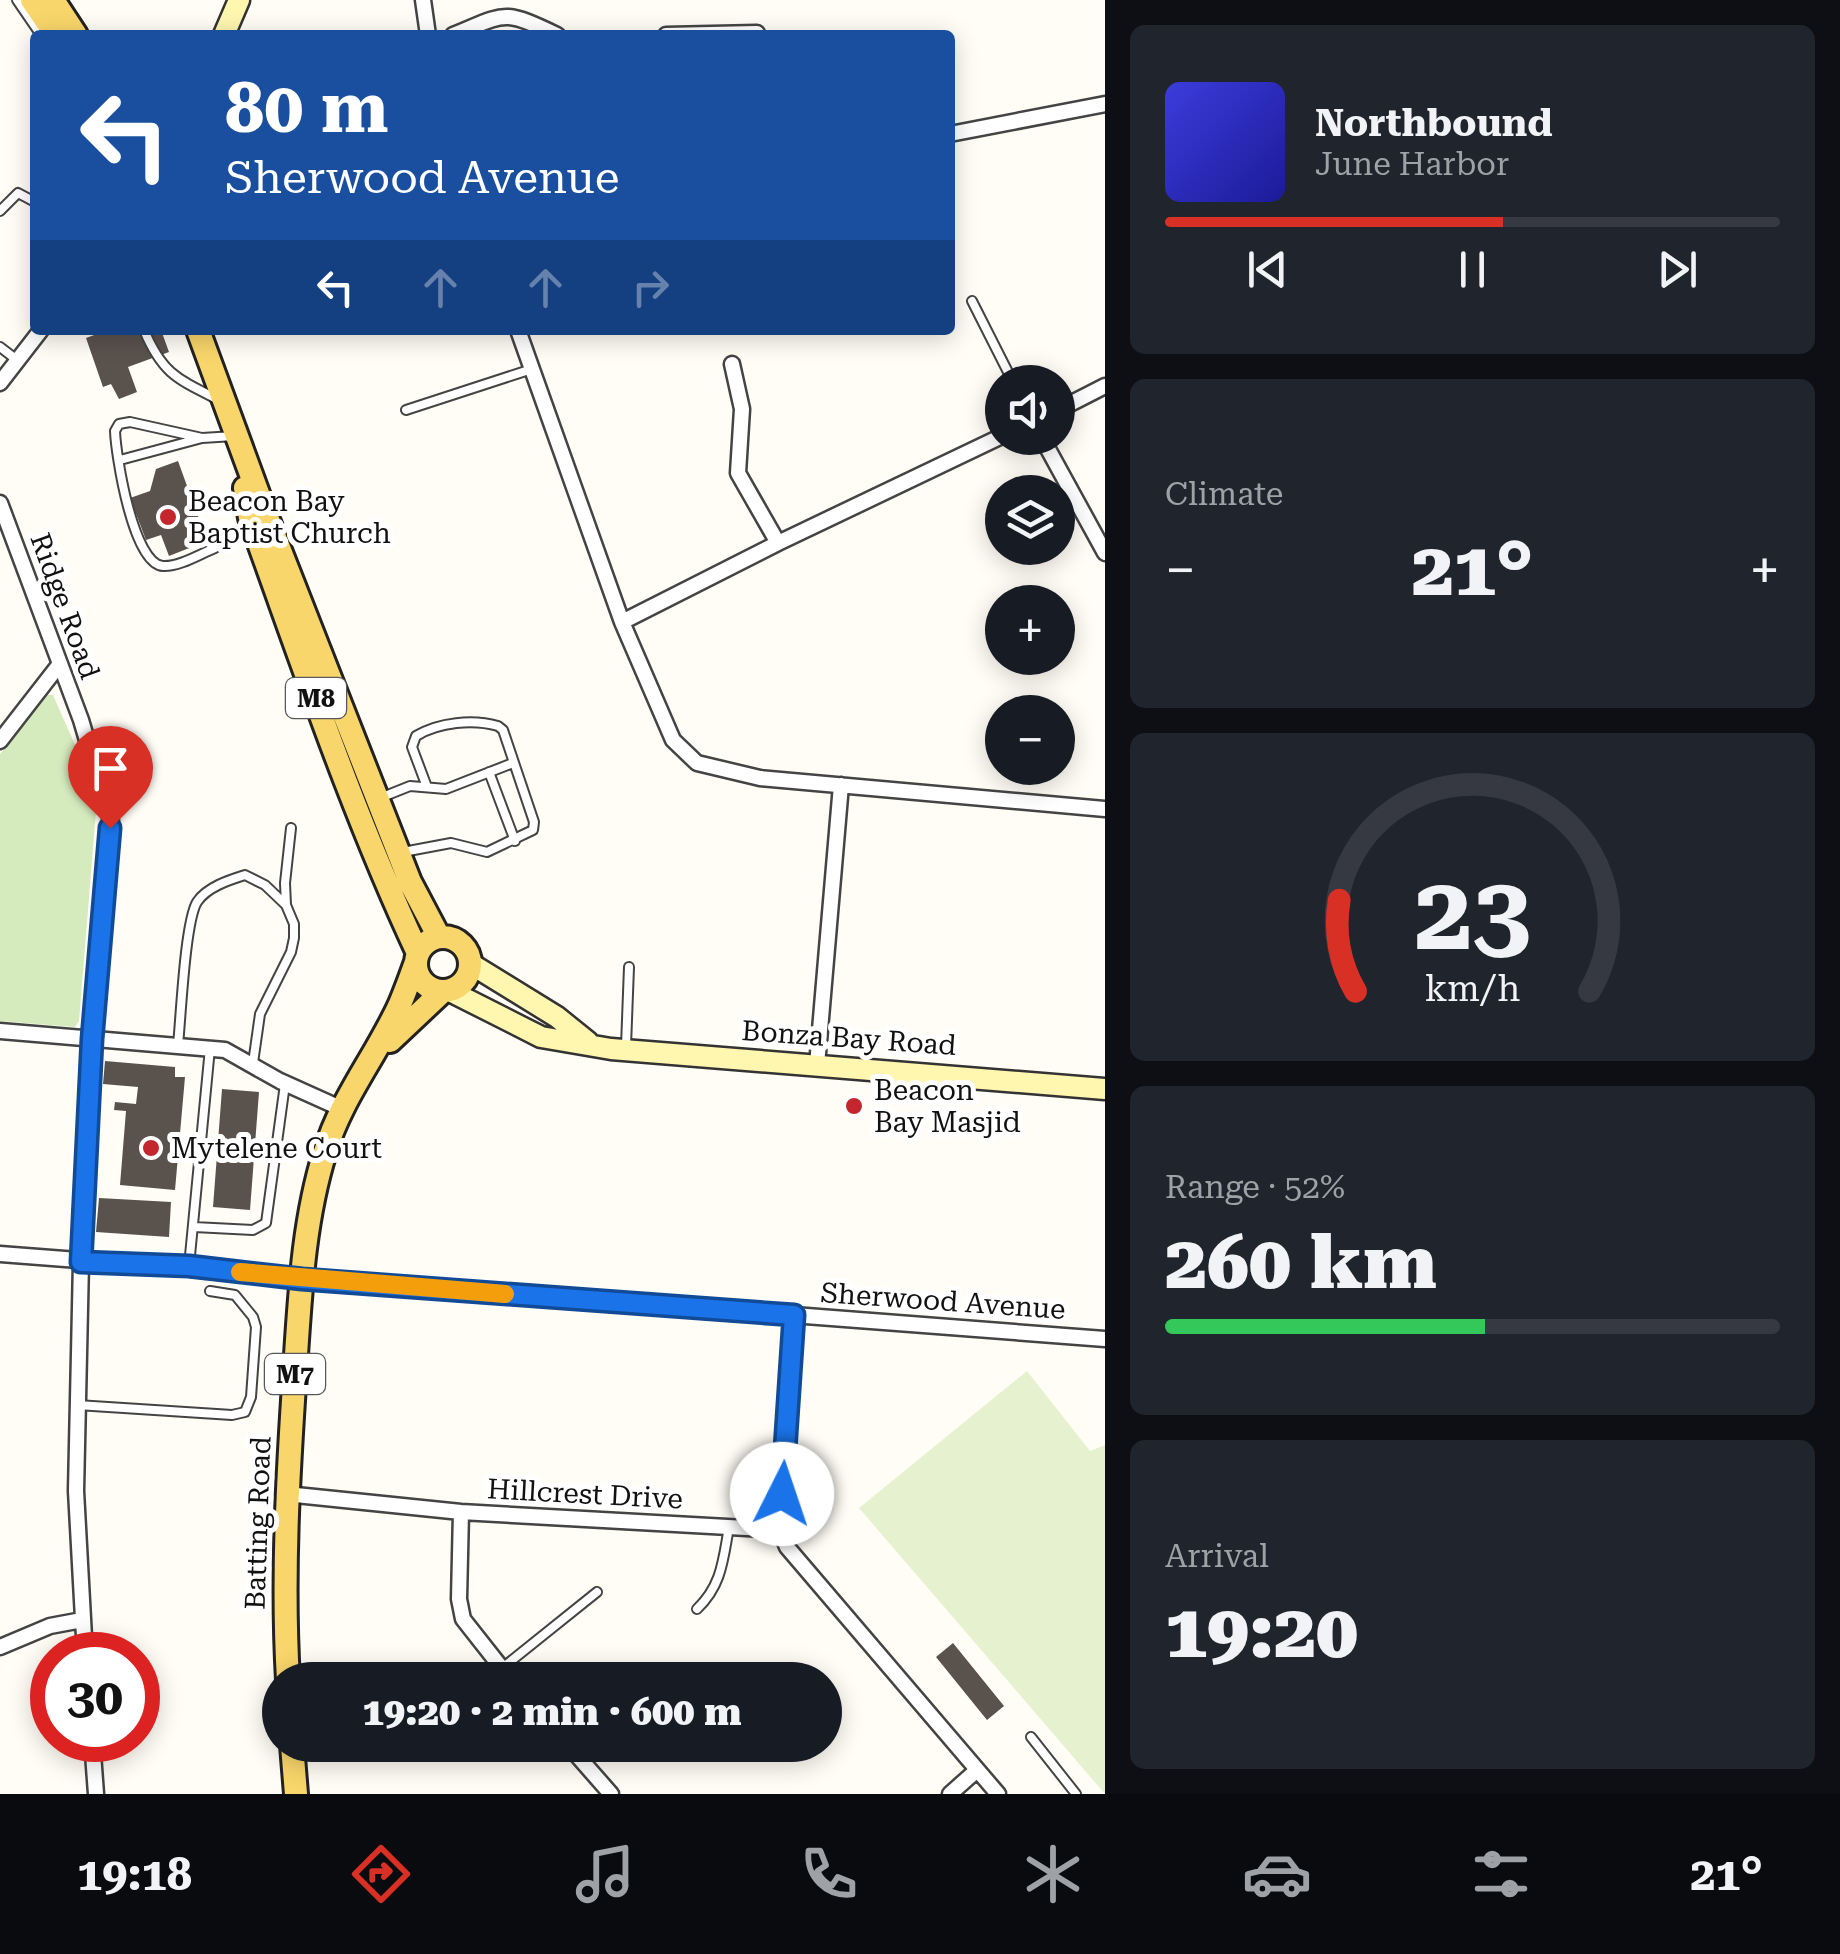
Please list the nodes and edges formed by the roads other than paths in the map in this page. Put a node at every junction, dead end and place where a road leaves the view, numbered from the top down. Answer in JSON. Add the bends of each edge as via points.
{"nodes":[{"id":1,"x":17,"y":0,"type":"edge"},
{"id":2,"x":32,"y":0,"type":"edge"},
{"id":3,"x":53,"y":0,"type":"edge"},
{"id":4,"x":239,"y":0,"type":"edge"},
{"id":5,"x":423,"y":0,"type":"edge"},
{"id":6,"x":38,"y":30,"type":"edge"},
{"id":7,"x":53,"y":30,"type":"edge"},
{"id":8,"x":73,"y":30,"type":"edge"},
{"id":9,"x":226,"y":30,"type":"edge"},
{"id":10,"x":427,"y":30,"type":"edge"},
{"id":11,"x":464,"y":30,"type":"edge"},
{"id":12,"x":543,"y":30,"type":"edge"},
{"id":13,"x":1105,"y":104,"type":"edge"},
{"id":14,"x":955,"y":133,"type":"edge"},
{"id":15,"x":30,"y":199,"type":"edge"},
{"id":16,"x":0,"y":211,"type":"edge"},
{"id":17,"x":972,"y":301,"type":"dead end"},
{"id":18,"x":37,"y":335,"type":"edge"},
{"id":19,"x":146,"y":335,"type":"edge"},
{"id":20,"x":200,"y":335,"type":"edge"},
{"id":21,"x":520,"y":335,"type":"edge"},
{"id":22,"x":0,"y":347,"type":"edge"},
{"id":23,"x":17,"y":360,"type":"junction"},
{"id":24,"x":732,"y":364,"type":"dead end"},
{"id":25,"x":1005,"y":365,"type":"edge"},
{"id":26,"x":532,"y":369,"type":"junction"},
{"id":27,"x":1,"y":380,"type":"edge"},
{"id":28,"x":1105,"y":386,"type":"edge"},
{"id":29,"x":1075,"y":401,"type":"edge"},
{"id":30,"x":224,"y":402,"type":"junction"},
{"id":31,"x":406,"y":410,"type":"dead end"},
{"id":32,"x":236,"y":436,"type":"junction"},
{"id":33,"x":202,"y":438,"type":"junction"},
{"id":34,"x":985,"y":444,"type":"edge"},
{"id":35,"x":1051,"y":455,"type":"edge"},
{"id":36,"x":120,"y":460,"type":"junction"},
{"id":37,"x":0,"y":503,"type":"edge"},
{"id":38,"x":778,"y":543,"type":"junction"},
{"id":39,"x":215,"y":548,"type":"dead end"},
{"id":40,"x":1105,"y":553,"type":"edge"},
{"id":41,"x":622,"y":622,"type":"junction"},
{"id":42,"x":59,"y":666,"type":"junction"},
{"id":43,"x":0,"y":741,"type":"edge"},
{"id":44,"x":513,"y":763,"type":"junction"},
{"id":45,"x":489,"y":772,"type":"junction"},
{"id":46,"x":840,"y":785,"type":"junction"},
{"id":47,"x":427,"y":787,"type":"junction"},
{"id":48,"x":378,"y":798,"type":"junction"},
{"id":49,"x":1105,"y":809,"type":"edge"},
{"id":50,"x":292,"y":828,"type":"dead end"},
{"id":51,"x":514,"y":840,"type":"junction"},
{"id":52,"x":398,"y":853,"type":"junction"},
{"id":53,"x":286,"y":905,"type":"junction"},
{"id":54,"x":440,"y":937,"type":"junction"},
{"id":55,"x":417,"y":957,"type":"junction"},
{"id":56,"x":471,"y":964,"type":"junction"},
{"id":57,"x":629,"y":967,"type":"dead end"},
{"id":58,"x":446,"y":991,"type":"junction"},
{"id":59,"x":0,"y":1031,"type":"edge"},
{"id":60,"x":92,"y":1039,"type":"junction"},
{"id":61,"x":589,"y":1043,"type":"junction"},
{"id":62,"x":178,"y":1045,"type":"junction"},
{"id":63,"x":210,"y":1048,"type":"junction"},
{"id":64,"x":626,"y":1050,"type":"junction"},
{"id":65,"x":253,"y":1064,"type":"junction"},
{"id":66,"x":817,"y":1065,"type":"junction"},
{"id":67,"x":358,"y":1078,"type":"junction"},
{"id":68,"x":286,"y":1084,"type":"junction"},
{"id":69,"x":1105,"y":1089,"type":"edge"},
{"id":70,"x":340,"y":1108,"type":"junction"},
{"id":71,"x":194,"y":1227,"type":"junction"},
{"id":72,"x":0,"y":1254,"type":"edge"},
{"id":73,"x":81,"y":1262,"type":"junction"},
{"id":74,"x":189,"y":1266,"type":"junction"},
{"id":75,"x":302,"y":1279,"type":"junction"},
{"id":76,"x":210,"y":1291,"type":"dead end"},
{"id":77,"x":794,"y":1315,"type":"junction"},
{"id":78,"x":1105,"y":1338,"type":"edge"},
{"id":79,"x":78,"y":1405,"type":"junction"},
{"id":80,"x":286,"y":1494,"type":"junction"},
{"id":81,"x":461,"y":1512,"type":"junction"},
{"id":82,"x":729,"y":1527,"type":"junction"},
{"id":83,"x":780,"y":1530,"type":"junction"},
{"id":84,"x":597,"y":1592,"type":"dead end"},
{"id":85,"x":696,"y":1609,"type":"dead end"},
{"id":86,"x":82,"y":1620,"type":"junction"},
{"id":87,"x":83,"y":1632,"type":"edge"},
{"id":88,"x":0,"y":1647,"type":"edge"},
{"id":89,"x":287,"y":1662,"type":"edge"},
{"id":90,"x":496,"y":1662,"type":"edge"},
{"id":91,"x":519,"y":1662,"type":"edge"},
{"id":92,"x":1031,"y":1737,"type":"dead end"},
{"id":93,"x":94,"y":1762,"type":"edge"},
{"id":94,"x":293,"y":1762,"type":"edge"},
{"id":95,"x":583,"y":1762,"type":"edge"},
{"id":96,"x":977,"y":1770,"type":"junction"},
{"id":97,"x":96,"y":1794,"type":"edge"},
{"id":98,"x":296,"y":1794,"type":"edge"},
{"id":99,"x":611,"y":1794,"type":"edge"},
{"id":100,"x":950,"y":1794,"type":"edge"},
{"id":101,"x":998,"y":1794,"type":"edge"},
{"id":102,"x":1076,"y":1794,"type":"edge"}],
"edges":[{"from":1,"to":6,"type":"lane"},
{"from":2,"to":7,"type":"main road"},
{"from":3,"to":8,"type":"main road"},
{"from":4,"to":9,"type":"street"},
{"from":5,"to":10,"type":"street"},
{"from":11,"to":12,"type":"street","via":[[501,15]]},
{"from":13,"to":14,"type":"street"},
{"from":15,"to":16,"type":"lane","via":[[18,193]]},
{"from":17,"to":25,"type":"lane"},
{"from":18,"to":23,"type":"street"},
{"from":19,"to":30,"type":"lane","via":[[171,375]]},
{"from":20,"to":30,"type":"main road","number":"M8"},
{"from":21,"to":26,"type":"street"},
{"from":22,"to":23,"type":"lane"},
{"from":23,"to":27,"type":"street"},
{"from":24,"to":38,"type":"street","via":[[742,409],[738,473]]},
{"from":26,"to":31,"type":"lane"},
{"from":26,"to":41,"type":"street"},
{"from":28,"to":29,"type":"street"},
{"from":30,"to":32,"type":"main road","number":"M8"},
{"from":32,"to":33,"type":"lane"},
{"from":32,"to":48,"type":"main road","number":"M8"},
{"from":32,"to":55,"type":"main road","number":"M8","via":[[250,518]]},
{"from":33,"to":36,"type":"lane"},
{"from":33,"to":36,"type":"lane","via":[[122,422],[114,430]]},
{"from":34,"to":38,"type":"street"},
{"from":35,"to":40,"type":"street"},
{"from":36,"to":39,"type":"lane","via":[[134,528],[152,561],[168,565]]},
{"from":37,"to":42,"type":"street","name":"Ridge Road"},
{"from":38,"to":41,"type":"street"},
{"from":41,"to":46,"type":"street","via":[[670,734],[689,758],[760,778]]},
{"from":42,"to":43,"type":"street"},
{"from":42,"to":60,"type":"street","name":"Ridge Road","via":[[110,820]]},
{"from":44,"to":45,"type":"lane"},
{"from":44,"to":47,"type":"lane","via":[[498,726],[434,726],[416,736],[412,747]]},
{"from":44,"to":51,"type":"lane","via":[[534,822],[529,834]]},
{"from":45,"to":47,"type":"lane","via":[[446,789]]},
{"from":45,"to":51,"type":"lane"},
{"from":46,"to":49,"type":"street"},
{"from":46,"to":66,"type":"street"},
{"from":47,"to":48,"type":"lane"},
{"from":48,"to":52,"type":"main road","number":"M8"},
{"from":50,"to":53,"type":"lane"},
{"from":51,"to":52,"type":"lane","via":[[486,852],[450,843]]},
{"from":52,"to":54,"type":"main road","number":"M8"},
{"from":53,"to":62,"type":"lane","via":[[245,875],[197,902]]},
{"from":53,"to":65,"type":"lane","via":[[294,924],[292,952],[260,1014]]},
{"from":54,"to":55,"type":"main road"},
{"from":54,"to":56,"type":"main road","via":[[458,940]]},
{"from":55,"to":58,"type":"main road","via":[[420,978]]},
{"from":55,"to":67,"type":"main road","name":"Batting Road","via":[[399,1006]]},
{"from":56,"to":58,"type":"main road","via":[[465,981]]},
{"from":56,"to":61,"type":"street","name":"Bonza Bay Road"},
{"from":57,"to":64,"type":"lane"},
{"from":58,"to":61,"type":"street","name":"Bonza Bay Road","via":[[541,1038]]},
{"from":58,"to":67,"type":"main road","name":"Batting Road","via":[[401,1028]]},
{"from":59,"to":60,"type":"street"},
{"from":60,"to":62,"type":"street"},
{"from":60,"to":73,"type":"street","name":"Ridge Road"},
{"from":61,"to":64,"type":"street","name":"Bonza Bay Road"},
{"from":62,"to":63,"type":"street"},
{"from":63,"to":65,"type":"street"},
{"from":63,"to":71,"type":"lane"},
{"from":64,"to":66,"type":"street","name":"Bonza Bay Road"},
{"from":65,"to":68,"type":"street"},
{"from":66,"to":69,"type":"street","name":"Bonza Bay Road"},
{"from":67,"to":70,"type":"main road","name":"Batting Road","number":"M7"},
{"from":68,"to":70,"type":"street"},
{"from":68,"to":71,"type":"lane","via":[[266,1222],[253,1230]]},
{"from":70,"to":75,"type":"main road","name":"Batting Road","number":"M7","via":[[316,1185]]},
{"from":71,"to":74,"type":"lane"},
{"from":72,"to":73,"type":"street","name":"Sherwood Avenue"},
{"from":73,"to":74,"type":"street","name":"Sherwood Avenue"},
{"from":73,"to":79,"type":"street","name":"Ridge Road"},
{"from":74,"to":75,"type":"street","name":"Sherwood Avenue"},
{"from":75,"to":77,"type":"street","name":"Sherwood Avenue"},
{"from":75,"to":80,"type":"main road","name":"Batting Road","number":"M7"},
{"from":76,"to":79,"type":"lane","via":[[235,1295],[255,1322],[245,1412]]},
{"from":77,"to":78,"type":"street","name":"Sherwood Avenue"},
{"from":77,"to":83,"type":"street"},
{"from":79,"to":86,"type":"street","name":"Ridge Road"},
{"from":80,"to":81,"type":"street","name":"Hillcrest Drive"},
{"from":80,"to":89,"type":"main road","name":"Batting Road","number":"M7"},
{"from":81,"to":82,"type":"street","name":"Hillcrest Drive"},
{"from":81,"to":90,"type":"street","via":[[460,1608]]},
{"from":82,"to":83,"type":"street","name":"Hillcrest Drive"},
{"from":82,"to":85,"type":"lane","via":[[718,1583]]},
{"from":83,"to":96,"type":"street"},
{"from":84,"to":91,"type":"lane"},
{"from":86,"to":87,"type":"street","name":"Ridge Road"},
{"from":86,"to":88,"type":"street"},
{"from":92,"to":102,"type":"lane"},
{"from":93,"to":97,"type":"street"},
{"from":94,"to":98,"type":"main road"},
{"from":95,"to":99,"type":"street"},
{"from":96,"to":100,"type":"street"},
{"from":96,"to":101,"type":"street"}]}
